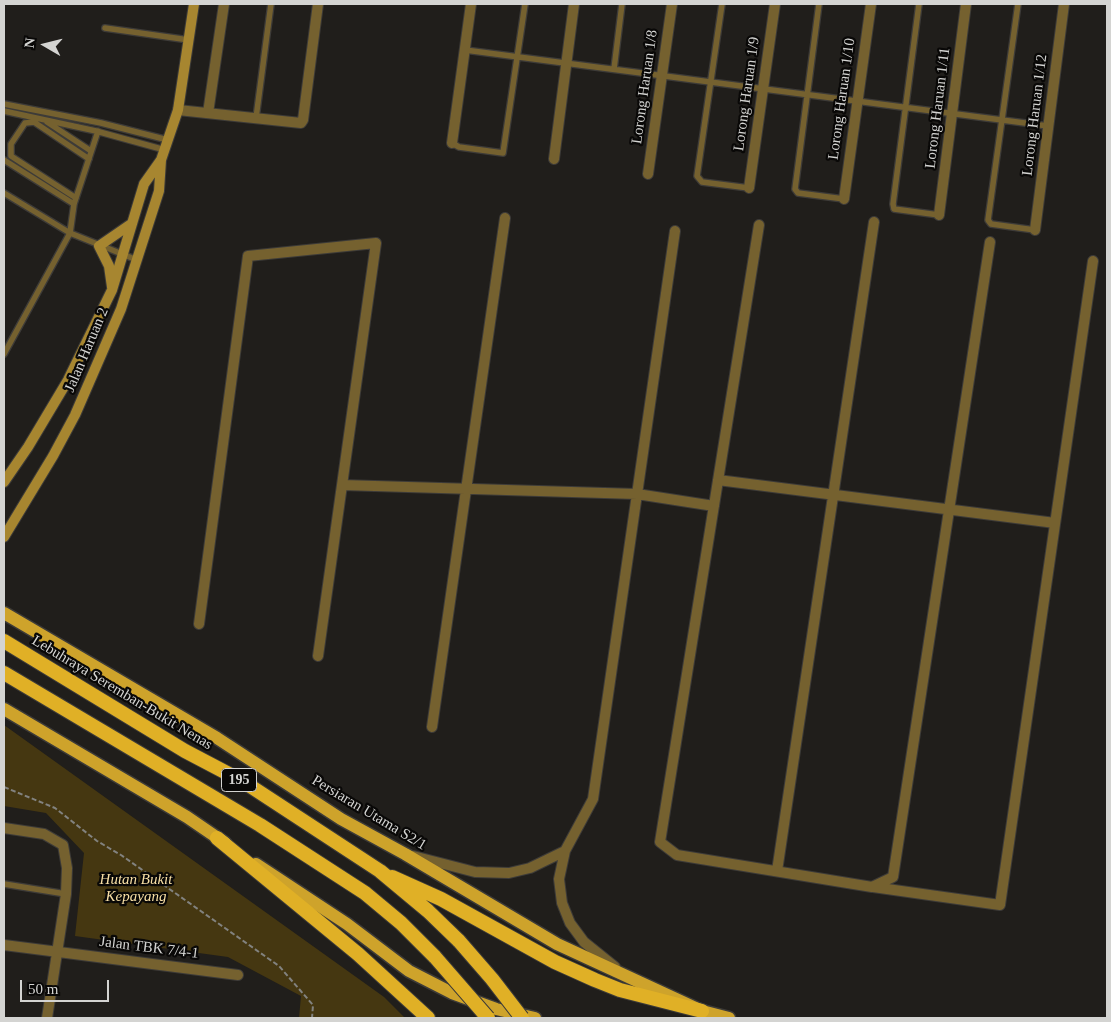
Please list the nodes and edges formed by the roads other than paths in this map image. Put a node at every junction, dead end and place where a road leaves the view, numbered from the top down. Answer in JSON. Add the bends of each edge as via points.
{"nodes":[{"id":1,"x":194,"y":4,"type":"edge"},
{"id":2,"x":224,"y":4,"type":"edge"},
{"id":3,"x":271,"y":4,"type":"edge"},
{"id":4,"x":318,"y":4,"type":"edge"},
{"id":5,"x":471,"y":4,"type":"edge"},
{"id":6,"x":525,"y":4,"type":"edge"},
{"id":7,"x":574,"y":4,"type":"edge"},
{"id":8,"x":622,"y":4,"type":"edge"},
{"id":9,"x":672,"y":4,"type":"edge"},
{"id":10,"x":722,"y":4,"type":"edge"},
{"id":11,"x":775,"y":4,"type":"edge"},
{"id":12,"x":819,"y":4,"type":"edge"},
{"id":13,"x":871,"y":4,"type":"edge"},
{"id":14,"x":920,"y":4,"type":"edge"},
{"id":15,"x":966,"y":4,"type":"edge"},
{"id":16,"x":1018,"y":4,"type":"edge"},
{"id":17,"x":1064,"y":4,"type":"edge"},
{"id":18,"x":105,"y":28,"type":"dead end"},
{"id":19,"x":189,"y":40,"type":"junction"},
{"id":20,"x":465,"y":50,"type":"junction"},
{"id":21,"x":517,"y":57,"type":"junction"},
{"id":22,"x":566,"y":63,"type":"junction"},
{"id":23,"x":614,"y":69,"type":"junction"},
{"id":24,"x":662,"y":75,"type":"junction"},
{"id":25,"x":711,"y":81,"type":"junction"},
{"id":26,"x":763,"y":88,"type":"junction"},
{"id":27,"x":807,"y":94,"type":"junction"},
{"id":28,"x":857,"y":102,"type":"junction"},
{"id":29,"x":4,"y":104,"type":"edge"},
{"id":30,"x":906,"y":108,"type":"junction"},
{"id":31,"x":178,"y":110,"type":"junction"},
{"id":32,"x":4,"y":111,"type":"edge"},
{"id":33,"x":208,"y":113,"type":"junction"},
{"id":34,"x":952,"y":114,"type":"junction"},
{"id":35,"x":256,"y":118,"type":"junction"},
{"id":36,"x":44,"y":119,"type":"junction"},
{"id":37,"x":1002,"y":120,"type":"junction"},
{"id":38,"x":1048,"y":126,"type":"junction"},
{"id":39,"x":98,"y":131,"type":"junction"},
{"id":40,"x":452,"y":143,"type":"joint"},
{"id":41,"x":165,"y":150,"type":"junction"},
{"id":42,"x":91,"y":151,"type":"junction"},
{"id":43,"x":89,"y":159,"type":"junction"},
{"id":44,"x":554,"y":159,"type":"dead end"},
{"id":45,"x":4,"y":160,"type":"edge"},
{"id":46,"x":648,"y":174,"type":"dead end"},
{"id":47,"x":749,"y":188,"type":"joint"},
{"id":48,"x":4,"y":193,"type":"edge"},
{"id":49,"x":844,"y":199,"type":"joint"},
{"id":50,"x":75,"y":201,"type":"junction"},
{"id":51,"x":939,"y":216,"type":"joint"},
{"id":52,"x":505,"y":218,"type":"dead end"},
{"id":53,"x":874,"y":222,"type":"dead end"},
{"id":54,"x":132,"y":223,"type":"junction"},
{"id":55,"x":758,"y":225,"type":"dead end"},
{"id":56,"x":1035,"y":230,"type":"joint"},
{"id":57,"x":675,"y":231,"type":"dead end"},
{"id":58,"x":70,"y":234,"type":"junction"},
{"id":59,"x":990,"y":242,"type":"dead end"},
{"id":60,"x":99,"y":246,"type":"junction"},
{"id":61,"x":123,"y":254,"type":"junction"},
{"id":62,"x":138,"y":260,"type":"junction"},
{"id":63,"x":1093,"y":261,"type":"dead end"},
{"id":64,"x":112,"y":290,"type":"junction"},
{"id":65,"x":4,"y":354,"type":"edge"},
{"id":66,"x":718,"y":480,"type":"junction"},
{"id":67,"x":4,"y":482,"type":"edge"},
{"id":68,"x":342,"y":485,"type":"junction"},
{"id":69,"x":466,"y":489,"type":"junction"},
{"id":70,"x":637,"y":494,"type":"junction"},
{"id":71,"x":833,"y":495,"type":"junction"},
{"id":72,"x":714,"y":506,"type":"junction"},
{"id":73,"x":949,"y":510,"type":"junction"},
{"id":74,"x":1054,"y":523,"type":"junction"},
{"id":75,"x":4,"y":537,"type":"edge"},
{"id":76,"x":5,"y":614,"type":"edge"},
{"id":77,"x":199,"y":624,"type":"dead end"},
{"id":78,"x":4,"y":641,"type":"edge"},
{"id":79,"x":318,"y":656,"type":"dead end"},
{"id":80,"x":4,"y":673,"type":"edge"},
{"id":81,"x":4,"y":709,"type":"edge"},
{"id":82,"x":432,"y":727,"type":"dead end"},
{"id":83,"x":4,"y":828,"type":"edge"},
{"id":84,"x":217,"y":838,"type":"junction"},
{"id":85,"x":565,"y":850,"type":"junction"},
{"id":86,"x":405,"y":854,"type":"junction"},
{"id":87,"x":380,"y":871,"type":"junction"},
{"id":88,"x":777,"y":871,"type":"junction"},
{"id":89,"x":4,"y":884,"type":"edge"},
{"id":90,"x":872,"y":887,"type":"junction"},
{"id":91,"x":66,"y":894,"type":"junction"},
{"id":92,"x":4,"y":945,"type":"edge"},
{"id":93,"x":57,"y":952,"type":"junction"},
{"id":94,"x":238,"y":975,"type":"dead end"},
{"id":95,"x":626,"y":976,"type":"junction"},
{"id":96,"x":702,"y":1011,"type":"junction"},
{"id":97,"x":48,"y":1018,"type":"edge"},
{"id":98,"x":428,"y":1018,"type":"edge"},
{"id":99,"x":488,"y":1018,"type":"edge"},
{"id":100,"x":522,"y":1018,"type":"edge"},
{"id":101,"x":536,"y":1018,"type":"edge"},
{"id":102,"x":729,"y":1018,"type":"edge"}],
"edges":[{"from":1,"to":19,"type":"main road","name":"Jalan Haruan 2"},
{"from":2,"to":33,"type":"street"},
{"from":3,"to":35,"type":"lane"},
{"from":4,"to":35,"type":"street","via":[[303,120],[298,124]]},
{"from":5,"to":20,"type":"street"},
{"from":6,"to":21,"type":"lane"},
{"from":7,"to":22,"type":"street"},
{"from":8,"to":23,"type":"lane"},
{"from":9,"to":24,"type":"street","name":"Lorong Haruan 1/8"},
{"from":10,"to":25,"type":"lane"},
{"from":11,"to":26,"type":"street","name":"Lorong Haruan 1/9"},
{"from":12,"to":27,"type":"lane"},
{"from":13,"to":28,"type":"street","name":"Lorong Haruan 1/10"},
{"from":14,"to":30,"type":"lane"},
{"from":15,"to":34,"type":"street","name":"Lorong Haruan 1/11"},
{"from":16,"to":37,"type":"lane"},
{"from":17,"to":38,"type":"street","name":"Lorong Haruan 1/12"},
{"from":18,"to":19,"type":"lane"},
{"from":19,"to":31,"type":"main road","name":"Jalan Haruan 2"},
{"from":20,"to":21,"type":"lane"},
{"from":20,"to":40,"type":"street"},
{"from":21,"to":22,"type":"lane"},
{"from":21,"to":40,"type":"lane","via":[[503,153],[459,147]]},
{"from":22,"to":23,"type":"lane"},
{"from":22,"to":44,"type":"street"},
{"from":23,"to":24,"type":"lane"},
{"from":24,"to":25,"type":"lane"},
{"from":24,"to":46,"type":"street","name":"Lorong Haruan 1/8"},
{"from":25,"to":26,"type":"lane"},
{"from":25,"to":47,"type":"lane","via":[[697,176],[702,182]]},
{"from":26,"to":27,"type":"lane"},
{"from":26,"to":47,"type":"street","name":"Lorong Haruan 1/9"},
{"from":27,"to":28,"type":"lane"},
{"from":27,"to":49,"type":"lane","via":[[795,189],[798,193]]},
{"from":28,"to":30,"type":"lane"},
{"from":28,"to":49,"type":"street","name":"Lorong Haruan 1/10"},
{"from":29,"to":41,"type":"lane","via":[[101,123]]},
{"from":30,"to":34,"type":"lane"},
{"from":30,"to":51,"type":"lane","via":[[894,210]]},
{"from":31,"to":33,"type":"street"},
{"from":31,"to":41,"type":"main road","name":"Jalan Haruan 2"},
{"from":32,"to":36,"type":"lane"},
{"from":33,"to":35,"type":"street"},
{"from":34,"to":37,"type":"lane"},
{"from":34,"to":51,"type":"street","name":"Lorong Haruan 1/11"},
{"from":36,"to":39,"type":"lane"},
{"from":36,"to":42,"type":"lane"},
{"from":37,"to":38,"type":"lane"},
{"from":37,"to":56,"type":"lane","via":[[988,220],[992,224]]},
{"from":38,"to":56,"type":"street","name":"Lorong Haruan 1/12"},
{"from":39,"to":41,"type":"lane"},
{"from":39,"to":42,"type":"lane"},
{"from":41,"to":54,"type":"main road","name":"Jalan Haruan 2","via":[[144,184]]},
{"from":41,"to":62,"type":"main road","name":"Jalan Haruan 2","via":[[159,191]]},
{"from":42,"to":43,"type":"lane"},
{"from":43,"to":50,"type":"lane"},
{"from":43,"to":50,"type":"lane","via":[[34,122],[25,123],[11,144],[12,156]]},
{"from":45,"to":50,"type":"lane"},
{"from":48,"to":58,"type":"lane"},
{"from":50,"to":58,"type":"lane"},
{"from":52,"to":69,"type":"street"},
{"from":53,"to":71,"type":"street"},
{"from":54,"to":60,"type":"main road"},
{"from":54,"to":61,"type":"main road","name":"Jalan Haruan 2"},
{"from":55,"to":66,"type":"street"},
{"from":57,"to":70,"type":"street"},
{"from":58,"to":60,"type":"lane"},
{"from":58,"to":65,"type":"lane"},
{"from":59,"to":73,"type":"street"},
{"from":60,"to":61,"type":"lane"},
{"from":60,"to":64,"type":"main road","via":[[109,266]]},
{"from":61,"to":62,"type":"lane"},
{"from":61,"to":64,"type":"main road","name":"Jalan Haruan 2"},
{"from":62,"to":75,"type":"main road","name":"Jalan Haruan 2","via":[[121,309],[75,414]]},
{"from":63,"to":74,"type":"street"},
{"from":64,"to":67,"type":"main road","name":"Jalan Haruan 2","via":[[68,380]]},
{"from":66,"to":71,"type":"street"},
{"from":66,"to":72,"type":"street"},
{"from":68,"to":69,"type":"street"},
{"from":68,"to":77,"type":"street","via":[[376,243],[248,256]]},
{"from":68,"to":79,"type":"street"},
{"from":69,"to":70,"type":"street"},
{"from":69,"to":82,"type":"street"},
{"from":70,"to":72,"type":"street"},
{"from":70,"to":85,"type":"street","via":[[593,799]]},
{"from":71,"to":73,"type":"street"},
{"from":71,"to":88,"type":"street"},
{"from":72,"to":88,"type":"street","via":[[660,842],[677,854]]},
{"from":73,"to":74,"type":"street"},
{"from":73,"to":90,"type":"street","via":[[892,877]]},
{"from":74,"to":90,"type":"street","via":[[1000,905]]},
{"from":76,"to":86,"type":"main road","name":"Persiaran Utama S2/1","via":[[217,738],[341,819]]},
{"from":78,"to":87,"type":"highway","name":"Lebuhraya Seremban-Bukit Nenas","number":"195","via":[[244,782]]},
{"from":80,"to":99,"type":"highway","number":"195","bridge":true,"via":[[357,888],[401,922],[436,956]]},
{"from":81,"to":84,"type":"main road"},
{"from":83,"to":91,"type":"street","via":[[44,834],[63,846],[67,868]]},
{"from":84,"to":98,"type":"highway","via":[[358,954]]},
{"from":84,"to":101,"type":"main road","via":[[347,924],[409,971],[452,993],[496,1009]]},
{"from":85,"to":86,"type":"street","via":[[530,868],[509,873],[475,872]]},
{"from":85,"to":95,"type":"street","via":[[559,879],[562,903],[570,923],[584,942]]},
{"from":86,"to":95,"type":"main road","name":"Persiaran Utama S2/1","via":[[557,944]]},
{"from":87,"to":96,"type":"highway","via":[[441,899],[555,962],[595,980],[620,990]]},
{"from":87,"to":100,"type":"highway","name":"Lebuhraya Seremban-Bukit Nenas","number":"195","bridge":true,"via":[[459,941]]},
{"from":88,"to":90,"type":"street"},
{"from":89,"to":91,"type":"lane"},
{"from":91,"to":93,"type":"street"},
{"from":92,"to":93,"type":"street","name":"Jalan TBK 7/4-1"},
{"from":93,"to":94,"type":"street","name":"Jalan TBK 7/4-1"},
{"from":93,"to":97,"type":"street"},
{"from":95,"to":96,"type":"main road","name":"Persiaran Utama S2/1"},
{"from":96,"to":102,"type":"main road","name":"Persiaran Utama S2/1"}]}
